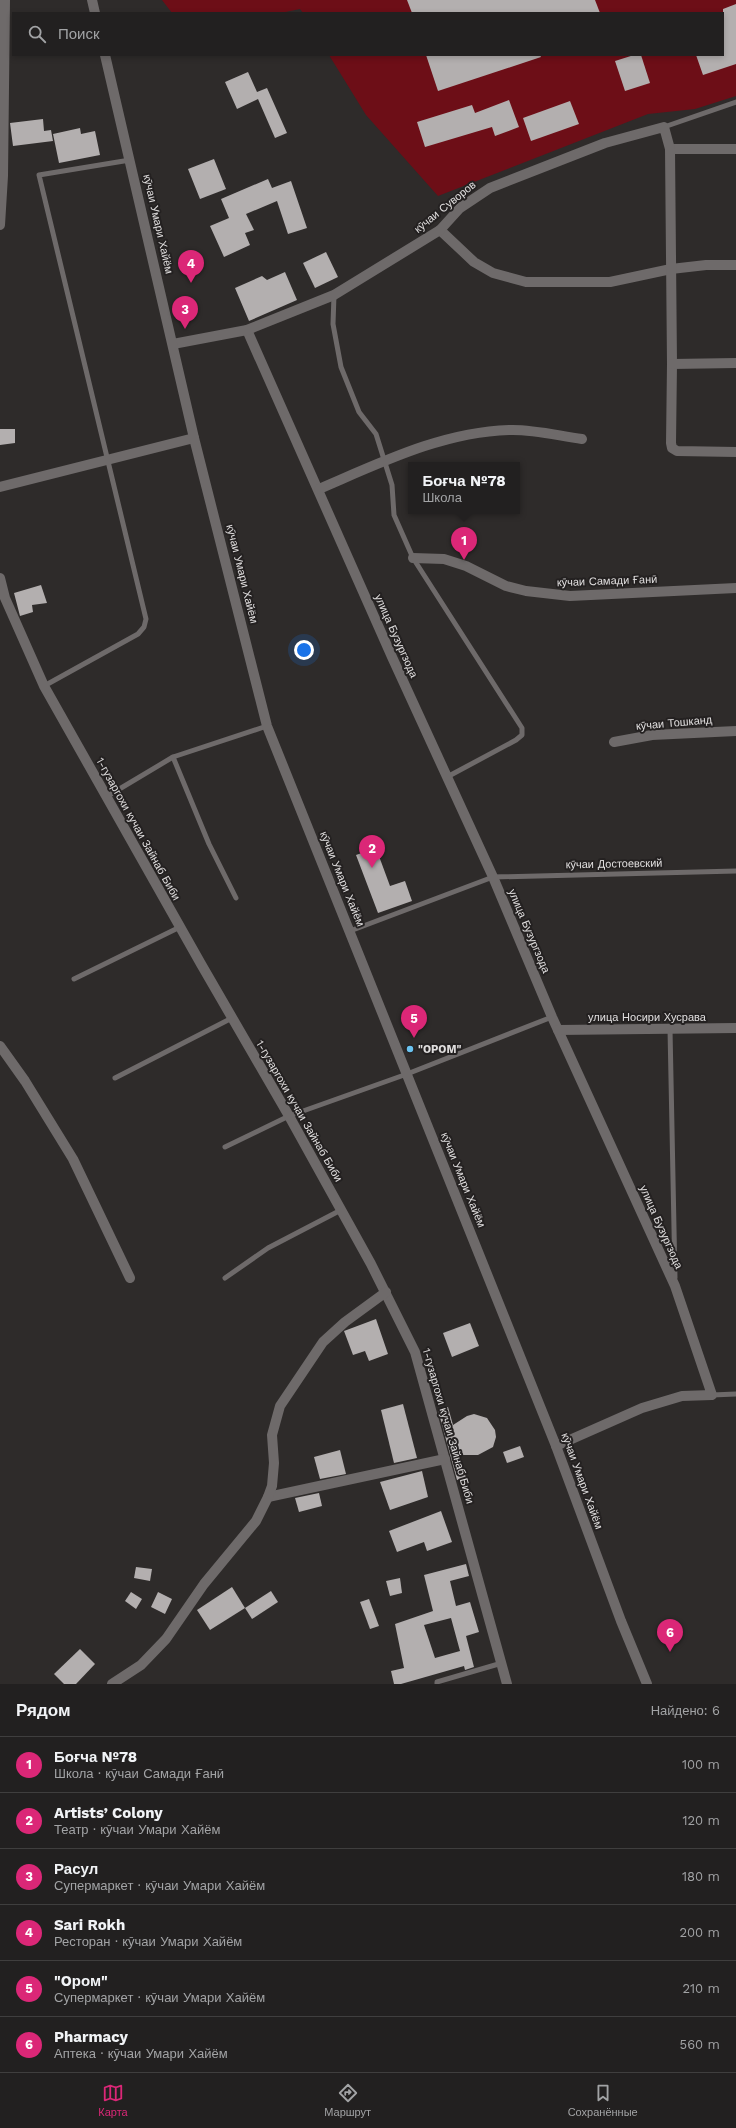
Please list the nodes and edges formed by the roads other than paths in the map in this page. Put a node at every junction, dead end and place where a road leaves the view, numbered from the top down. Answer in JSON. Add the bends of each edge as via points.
{"nodes":[{"id":1,"x":5,"y":0,"type":"edge"},
{"id":2,"x":92,"y":0,"type":"edge"},
{"id":3,"x":95,"y":12,"type":"edge"},
{"id":4,"x":105,"y":56,"type":"edge"},
{"id":5,"x":736,"y":102,"type":"edge"},
{"id":6,"x":664,"y":127,"type":"junction"},
{"id":7,"x":670,"y":148,"type":"junction"},
{"id":8,"x":736,"y":149,"type":"edge"},
{"id":9,"x":1,"y":159,"type":"edge"},
{"id":10,"x":131,"y":160,"type":"junction"},
{"id":11,"x":0,"y":225,"type":"edge"},
{"id":12,"x":440,"y":230,"type":"junction"},
{"id":13,"x":736,"y":265,"type":"edge"},
{"id":14,"x":671,"y":269,"type":"junction"},
{"id":15,"x":334,"y":295,"type":"junction"},
{"id":16,"x":247,"y":330,"type":"junction"},
{"id":17,"x":173,"y":344,"type":"junction"},
{"id":18,"x":736,"y":363,"type":"edge"},
{"id":19,"x":672,"y":364,"type":"junction"},
{"id":20,"x":194,"y":438,"type":"junction"},
{"id":21,"x":582,"y":439,"type":"dead end"},
{"id":22,"x":736,"y":452,"type":"edge"},
{"id":23,"x":108,"y":461,"type":"junction"},
{"id":24,"x":385,"y":461,"type":"junction"},
{"id":25,"x":0,"y":487,"type":"edge"},
{"id":26,"x":319,"y":489,"type":"junction"},
{"id":27,"x":413,"y":558,"type":"junction"},
{"id":28,"x":0,"y":578,"type":"edge"},
{"id":29,"x":736,"y":588,"type":"edge"},
{"id":30,"x":44,"y":686,"type":"junction"},
{"id":31,"x":267,"y":726,"type":"junction"},
{"id":32,"x":736,"y":731,"type":"edge"},
{"id":33,"x":614,"y":742,"type":"dead end"},
{"id":34,"x":173,"y":757,"type":"junction"},
{"id":35,"x":447,"y":777,"type":"junction"},
{"id":36,"x":106,"y":797,"type":"junction"},
{"id":37,"x":736,"y":871,"type":"edge"},
{"id":38,"x":493,"y":877,"type":"junction"},
{"id":39,"x":236,"y":898,"type":"dead end"},
{"id":40,"x":180,"y":927,"type":"junction"},
{"id":41,"x":350,"y":931,"type":"junction"},
{"id":42,"x":74,"y":979,"type":"dead end"},
{"id":43,"x":552,"y":1017,"type":"junction"},
{"id":44,"x":232,"y":1018,"type":"junction"},
{"id":45,"x":736,"y":1028,"type":"edge"},
{"id":46,"x":670,"y":1029,"type":"junction"},
{"id":47,"x":558,"y":1030,"type":"junction"},
{"id":48,"x":0,"y":1046,"type":"edge"},
{"id":49,"x":407,"y":1074,"type":"junction"},
{"id":50,"x":115,"y":1078,"type":"dead end"},
{"id":51,"x":290,"y":1116,"type":"junction"},
{"id":52,"x":225,"y":1147,"type":"dead end"},
{"id":53,"x":342,"y":1210,"type":"junction"},
{"id":54,"x":130,"y":1278,"type":"dead end"},
{"id":55,"x":225,"y":1278,"type":"dead end"},
{"id":56,"x":675,"y":1286,"type":"junction"},
{"id":57,"x":386,"y":1292,"type":"junction"},
{"id":58,"x":736,"y":1394,"type":"edge"},
{"id":59,"x":712,"y":1395,"type":"junction"},
{"id":60,"x":556,"y":1446,"type":"junction"},
{"id":61,"x":445,"y":1459,"type":"junction"},
{"id":62,"x":268,"y":1497,"type":"junction"},
{"id":63,"x":502,"y":1663,"type":"junction"},
{"id":64,"x":112,"y":1684,"type":"edge"},
{"id":65,"x":437,"y":1684,"type":"edge"},
{"id":66,"x":507,"y":1684,"type":"edge"},
{"id":67,"x":647,"y":1684,"type":"edge"}],
"edges":[{"from":1,"to":9,"type":"street"},
{"from":2,"to":3,"type":"street"},
{"from":4,"to":10,"type":"street","name":"кӯчаи Умари Хайём"},
{"from":5,"to":6,"type":"lane","name":"кӯчаи Суворов"},
{"from":6,"to":7,"type":"street"},
{"from":6,"to":12,"type":"street","name":"кӯчаи Суворов","via":[[605,143],[490,188],[460,208]]},
{"from":7,"to":8,"type":"street"},
{"from":7,"to":14,"type":"street"},
{"from":9,"to":11,"type":"street"},
{"from":10,"to":17,"type":"street","name":"кӯчаи Умари Хайём"},
{"from":10,"to":23,"type":"lane","via":[[39,176]]},
{"from":12,"to":14,"type":"street","via":[[480,266],[493,273],[526,282],[610,282]]},
{"from":12,"to":15,"type":"street","name":"кӯчаи Суворов"},
{"from":13,"to":14,"type":"street"},
{"from":14,"to":19,"type":"street"},
{"from":15,"to":16,"type":"street","name":"кӯчаи Суворов"},
{"from":15,"to":24,"type":"lane","via":[[333,324],[341,368],[359,412],[376,434]]},
{"from":16,"to":17,"type":"street","name":"кӯчаи Суворов"},
{"from":16,"to":26,"type":"street","name":"улица Бузургзода"},
{"from":17,"to":20,"type":"street","name":"кӯчаи Умари Хайём"},
{"from":18,"to":19,"type":"street"},
{"from":19,"to":22,"type":"street","via":[[672,448],[677,452]]},
{"from":20,"to":23,"type":"street"},
{"from":20,"to":31,"type":"street","name":"кӯчаи Умари Хайём"},
{"from":21,"to":24,"type":"street","via":[[511,430],[465,434]]},
{"from":23,"to":25,"type":"street"},
{"from":23,"to":30,"type":"lane","via":[[146,619],[144,628],[138,634]]},
{"from":24,"to":26,"type":"street"},
{"from":24,"to":27,"type":"lane","via":[[392,485],[394,515]]},
{"from":26,"to":35,"type":"street","name":"улица Бузургзода"},
{"from":27,"to":29,"type":"street","name":"кӯчаи Самади Ғанӣ","via":[[444,559],[466,566],[506,586],[552,595]]},
{"from":27,"to":35,"type":"lane","via":[[522,728],[522,735],[516,740]]},
{"from":28,"to":30,"type":"street","name":"1-гузаргохи кучаи Зайнаб Биби","via":[[5,598]]},
{"from":30,"to":36,"type":"street","name":"1-гузаргохи кучаи Зайнаб Биби"},
{"from":31,"to":34,"type":"lane"},
{"from":31,"to":41,"type":"street","name":"кӯчаи Умари Хайём"},
{"from":32,"to":33,"type":"street","name":"кӯчаи Тошканд","via":[[652,735]]},
{"from":34,"to":36,"type":"lane"},
{"from":34,"to":39,"type":"lane","via":[[209,844]]},
{"from":35,"to":38,"type":"street","name":"улица Бузургзода"},
{"from":36,"to":40,"type":"street","name":"1-гузаргохи кучаи Зайнаб Биби"},
{"from":37,"to":38,"type":"lane","name":"кӯчаи Достоевский"},
{"from":38,"to":41,"type":"lane","name":"кӯчаи Достоевский"},
{"from":38,"to":43,"type":"street","name":"улица Бузургзода"},
{"from":40,"to":42,"type":"lane"},
{"from":40,"to":44,"type":"street","name":"1-гузаргохи кучаи Зайнаб Биби"},
{"from":41,"to":49,"type":"street","name":"кӯчаи Умари Хайём"},
{"from":43,"to":47,"type":"street","name":"улица Бузургзода"},
{"from":43,"to":49,"type":"lane"},
{"from":44,"to":50,"type":"lane"},
{"from":44,"to":51,"type":"street","name":"1-гузаргохи кучаи Зайнаб Биби"},
{"from":45,"to":46,"type":"street","name":"улица Носири Хусрава"},
{"from":46,"to":47,"type":"street","name":"улица Носири Хусрава"},
{"from":46,"to":56,"type":"lane"},
{"from":47,"to":56,"type":"street","name":"улица Бузургзода"},
{"from":48,"to":54,"type":"street","via":[[25,1081],[73,1159]]},
{"from":49,"to":51,"type":"lane"},
{"from":49,"to":60,"type":"street","name":"кӯчаи Умари Хайём"},
{"from":51,"to":52,"type":"lane"},
{"from":51,"to":53,"type":"street","name":"1-гузаргохи кучаи Зайнаб Биби"},
{"from":53,"to":55,"type":"lane","via":[[268,1248]]},
{"from":53,"to":57,"type":"street","name":"1-гузаргохи кучаи Зайнаб Биби"},
{"from":56,"to":59,"type":"street","name":"улица Бузургзода"},
{"from":57,"to":61,"type":"street","name":"1-гузаргохи кучаи Зайнаб Биби","via":[[415,1352]]},
{"from":57,"to":62,"type":"street","via":[[323,1342],[280,1406],[272,1435],[274,1463],[272,1486]]},
{"from":58,"to":59,"type":"lane"},
{"from":59,"to":60,"type":"street","via":[[682,1396],[642,1408]]},
{"from":60,"to":67,"type":"street","name":"кӯчаи Умари Хайём"},
{"from":61,"to":62,"type":"street"},
{"from":61,"to":63,"type":"street","name":"1-гузаргохи кучаи Зайнаб Биби"},
{"from":62,"to":64,"type":"street","via":[[256,1521],[204,1584],[166,1639],[141,1665]]},
{"from":63,"to":65,"type":"lane","via":[[436,1682]]},
{"from":63,"to":66,"type":"street","name":"1-гузаргохи кучаи Зайнаб Биби"}]}
